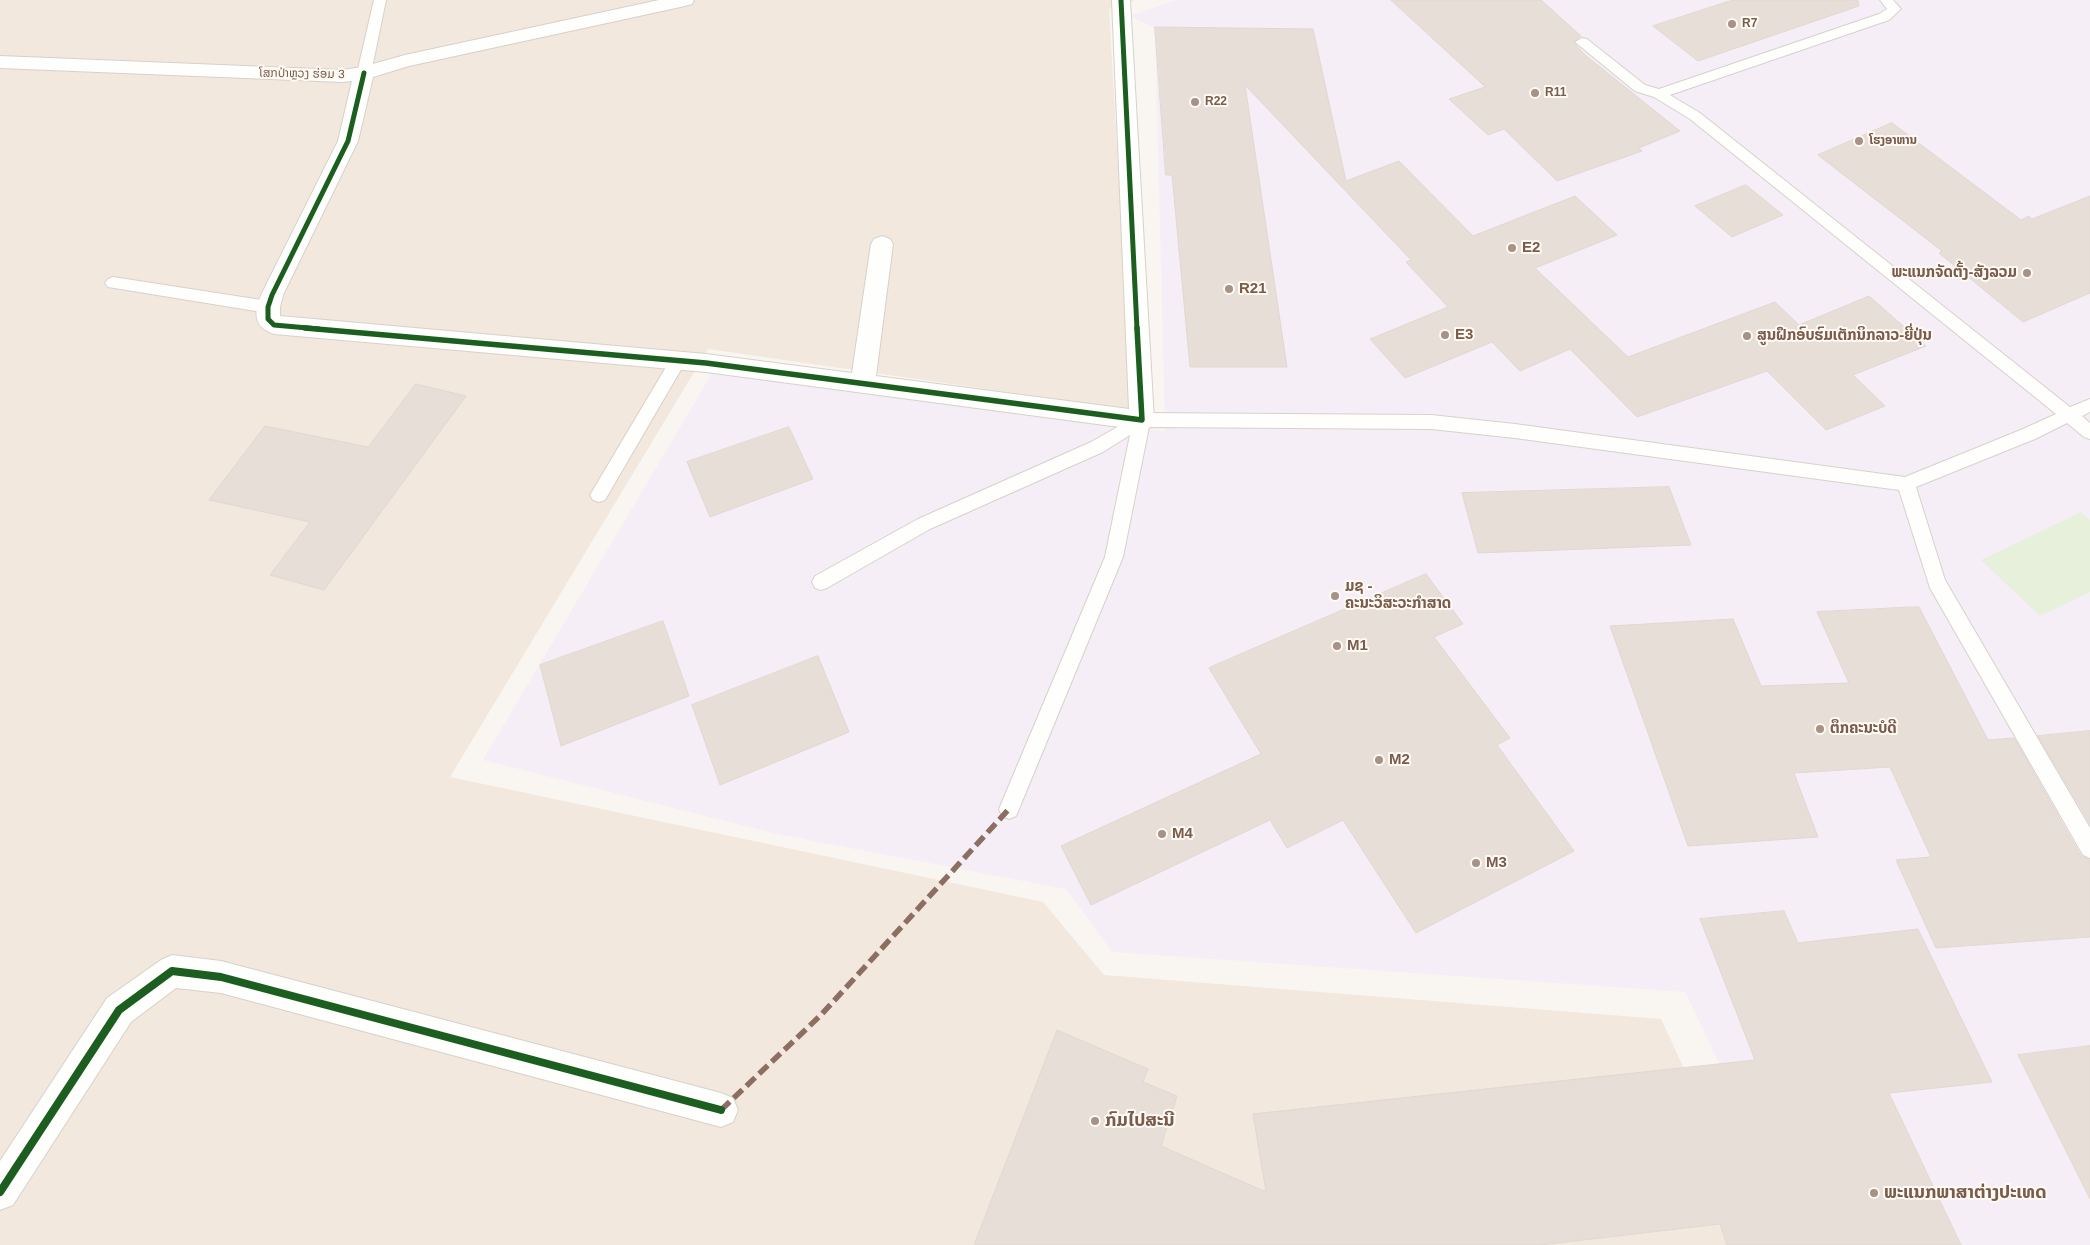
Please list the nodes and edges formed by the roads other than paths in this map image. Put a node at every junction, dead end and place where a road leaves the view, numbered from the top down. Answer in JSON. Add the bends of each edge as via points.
{"nodes":[{"id":1,"x":380,"y":0,"type":"edge"},
{"id":2,"x":685,"y":0,"type":"edge"},
{"id":3,"x":1120,"y":0,"type":"edge"},
{"id":4,"x":1886,"y":0,"type":"edge"},
{"id":5,"x":1582,"y":42,"type":"dead end"},
{"id":6,"x":0,"y":62,"type":"edge"},
{"id":7,"x":364,"y":73,"type":"junction"},
{"id":8,"x":1659,"y":94,"type":"junction"},
{"id":9,"x":882,"y":244,"type":"dead end"},
{"id":10,"x":113,"y":283,"type":"dead end"},
{"id":11,"x":268,"y":307,"type":"junction"},
{"id":12,"x":678,"y":361,"type":"junction"},
{"id":13,"x":862,"y":384,"type":"junction"},
{"id":14,"x":2090,"y":405,"type":"edge"},
{"id":15,"x":2069,"y":415,"type":"junction"},
{"id":16,"x":1142,"y":420,"type":"junction"},
{"id":17,"x":2090,"y":432,"type":"edge"},
{"id":18,"x":1906,"y":484,"type":"junction"},
{"id":19,"x":599,"y":495,"type":"dead end"},
{"id":20,"x":821,"y":582,"type":"dead end"},
{"id":21,"x":1009,"y":809,"type":"dead end"},
{"id":22,"x":2090,"y":848,"type":"edge"},
{"id":23,"x":721,"y":1110,"type":"dead end"},
{"id":24,"x":0,"y":1192,"type":"edge"}],
"edges":[{"from":1,"to":7,"type":"lane"},
{"from":2,"to":7,"type":"street","name":"ໂສກປ່າຫຼວງ ຮ່ອມ 3","via":[[405,61]]},
{"from":3,"to":16,"type":"street"},
{"from":4,"to":8,"type":"lane","via":[[1895,9],[1884,17]]},
{"from":5,"to":8,"type":"lane","via":[[1640,88]]},
{"from":6,"to":7,"type":"street","name":"ໂສກປ່າຫຼວງ ຮ່ອມ 3","via":[[343,76]]},
{"from":7,"to":11,"type":"street","via":[[348,140]]},
{"from":8,"to":15,"type":"lane","via":[[1695,116]]},
{"from":9,"to":13,"type":"street"},
{"from":10,"to":11,"type":"lane"},
{"from":11,"to":12,"type":"street","via":[[268,319],[274,325]]},
{"from":12,"to":13,"type":"street"},
{"from":12,"to":19,"type":"lane"},
{"from":13,"to":16,"type":"street"},
{"from":14,"to":15,"type":"lane"},
{"from":15,"to":17,"type":"lane"},
{"from":15,"to":18,"type":"lane"},
{"from":16,"to":18,"type":"lane","via":[[1431,422]]},
{"from":16,"to":20,"type":"lane","via":[[1097,447],[924,524]]},
{"from":16,"to":21,"type":"lane","via":[[1114,557]]},
{"from":18,"to":22,"type":"lane","via":[[1936,582]]},
{"from":23,"to":24,"type":"street","via":[[221,977],[172,971],[119,1010]]}]}
